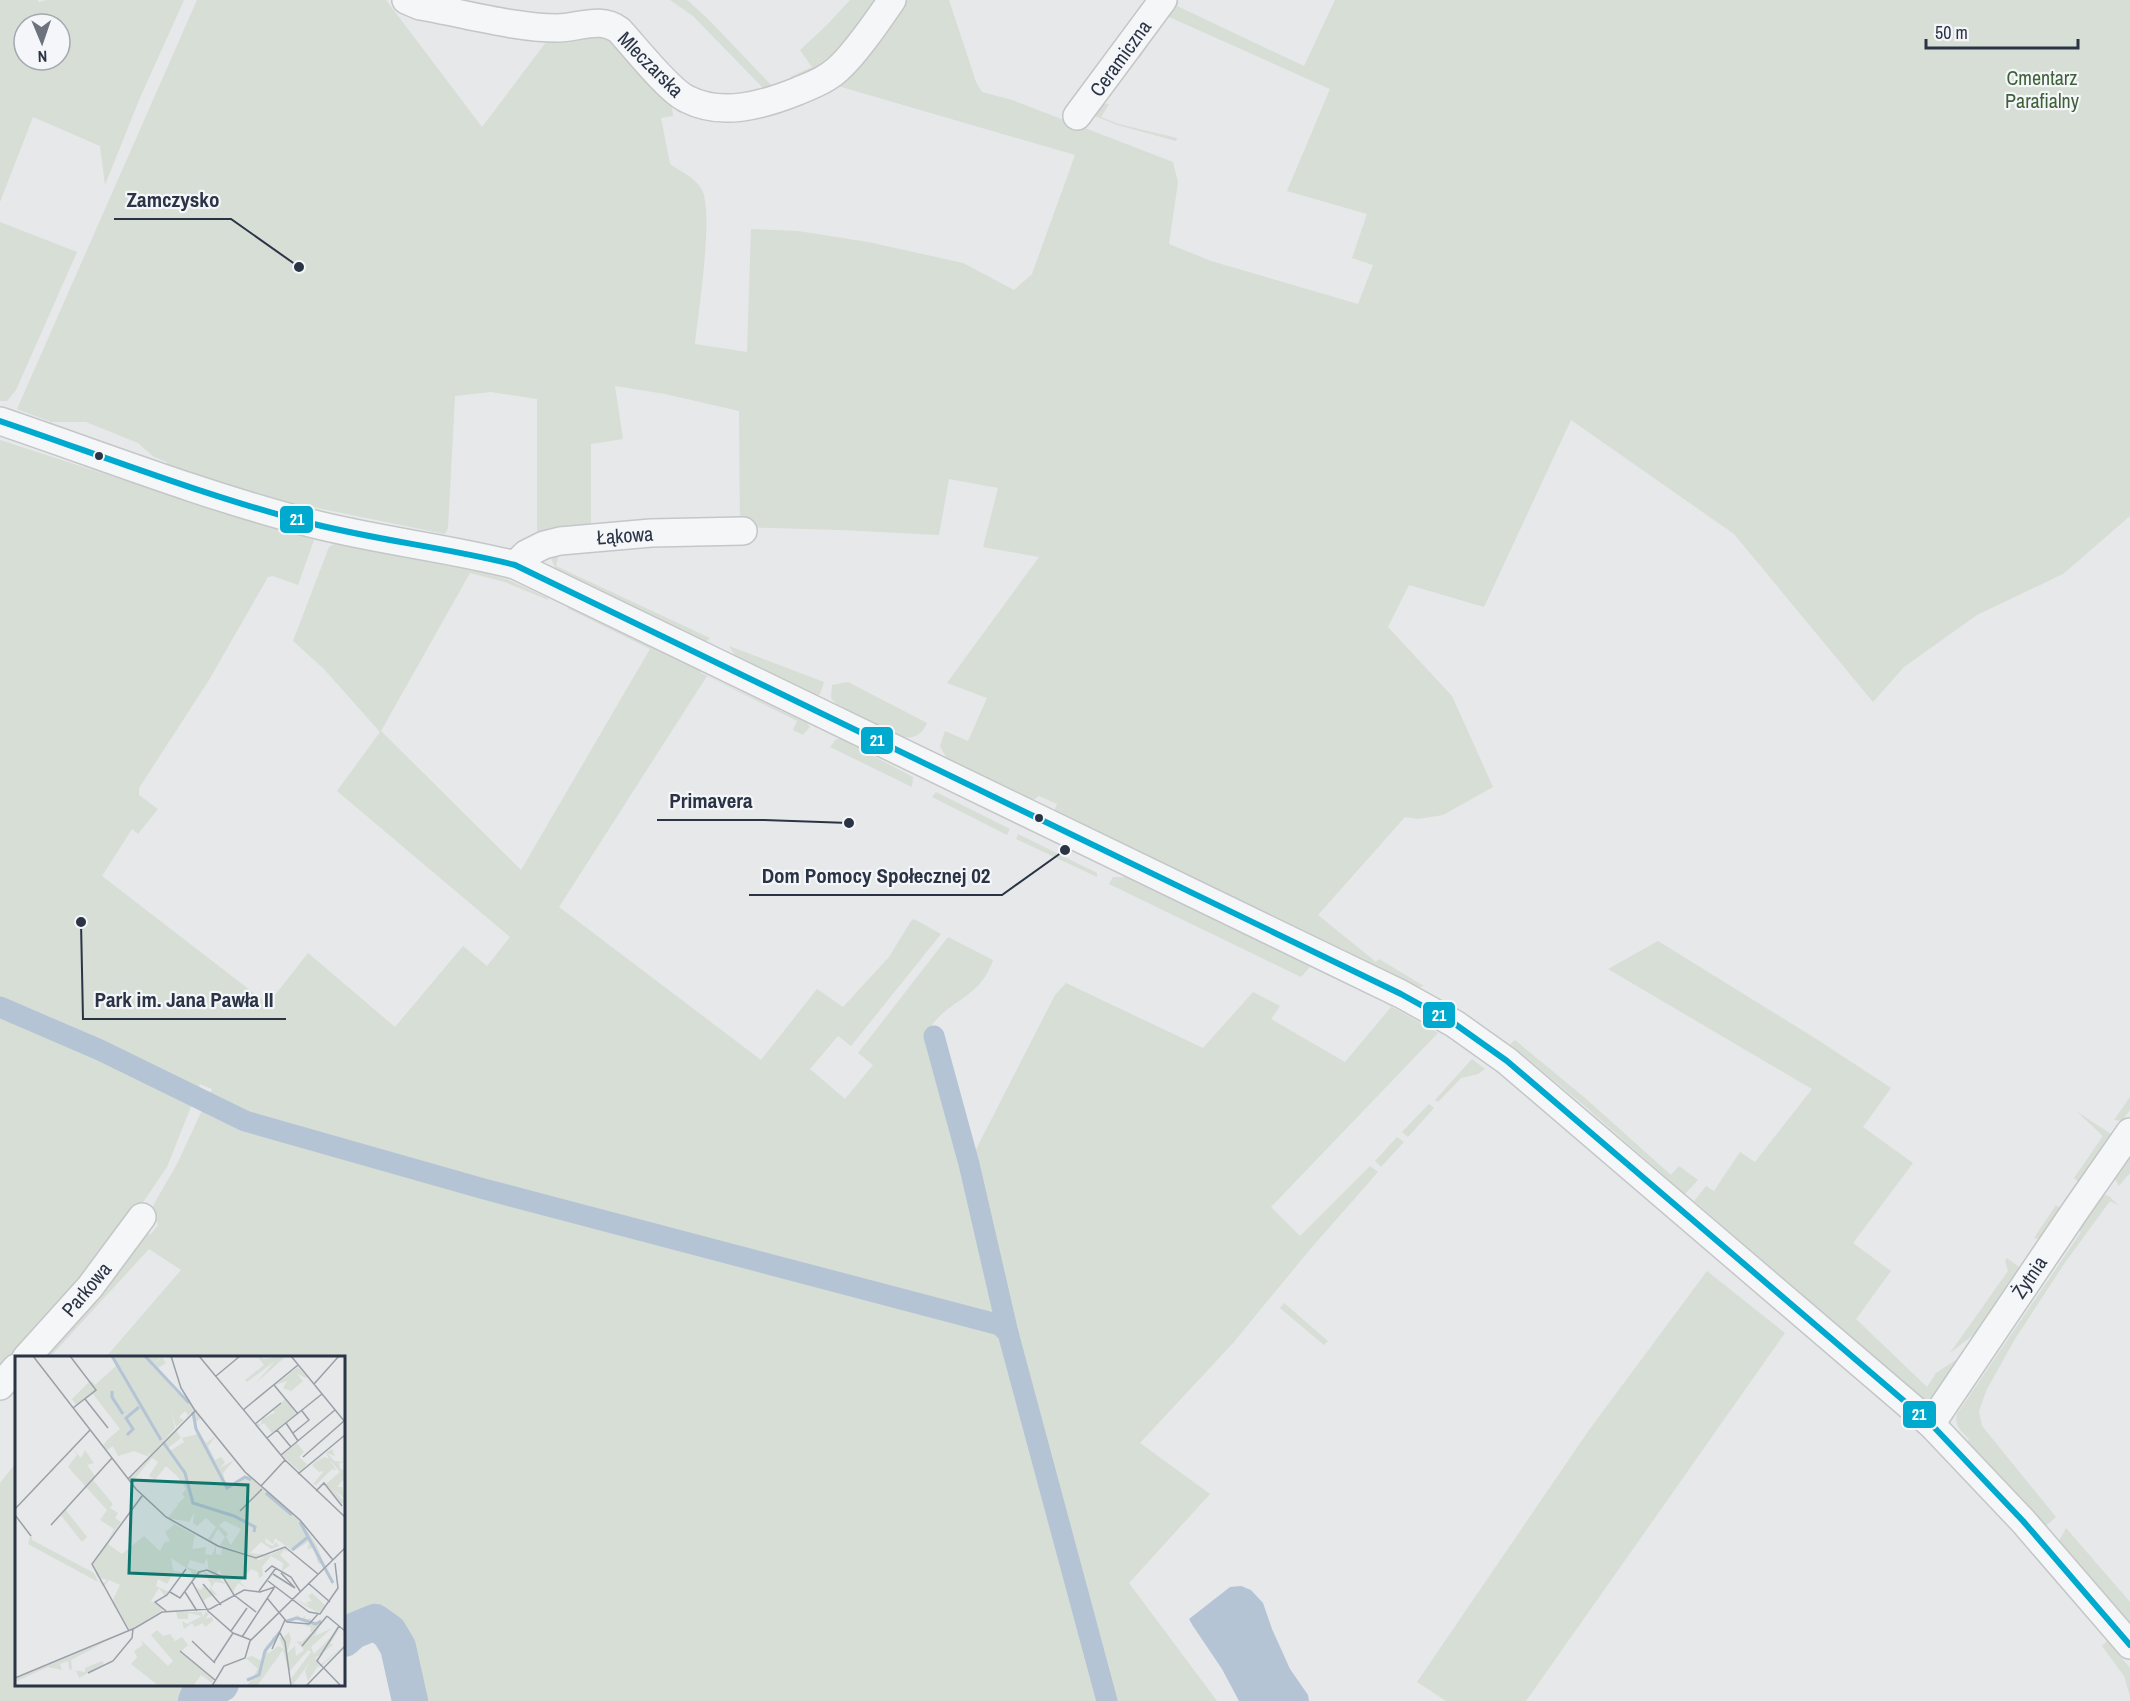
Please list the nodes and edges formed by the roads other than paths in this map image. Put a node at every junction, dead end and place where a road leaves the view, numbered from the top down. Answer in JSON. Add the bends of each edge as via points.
{"nodes":[{"id":1,"x":892,"y":0,"type":"edge"},
{"id":2,"x":1163,"y":0,"type":"edge"},
{"id":3,"x":407,"y":1,"type":"edge"},
{"id":4,"x":1077,"y":116,"type":"dead end"},
{"id":5,"x":0,"y":421,"type":"edge"},
{"id":6,"x":743,"y":531,"type":"dead end"},
{"id":7,"x":515,"y":565,"type":"junction"},
{"id":8,"x":2130,"y":1132,"type":"edge"},
{"id":9,"x":142,"y":1217,"type":"dead end"},
{"id":10,"x":28,"y":1356,"type":"edge"},
{"id":11,"x":15,"y":1369,"type":"edge"},
{"id":12,"x":0,"y":1386,"type":"edge"},
{"id":13,"x":1931,"y":1424,"type":"junction"},
{"id":14,"x":2130,"y":1645,"type":"edge"}],
"edges":[{"from":1,"to":3,"type":"street","name":"Mleczarska","via":[[840,68],[820,82],[756,105],[724,108],[681,96],[611,25],[524,25]]},
{"from":2,"to":4,"type":"street","name":"Ceramiczna"},
{"from":5,"to":7,"type":"street","via":[[302,521]]},
{"from":6,"to":7,"type":"street","name":"Łąkowa","via":[[651,533],[560,541],[526,554]]},
{"from":7,"to":13,"type":"street","via":[[1401,994],[1455,1024],[1550,1097]]},
{"from":8,"to":13,"type":"street","name":"Żytnia"},
{"from":9,"to":10,"type":"street","name":"Parkowa","via":[[90,1287]]},
{"from":11,"to":12,"type":"street"},
{"from":13,"to":14,"type":"street","via":[[2023,1521]]}]}
